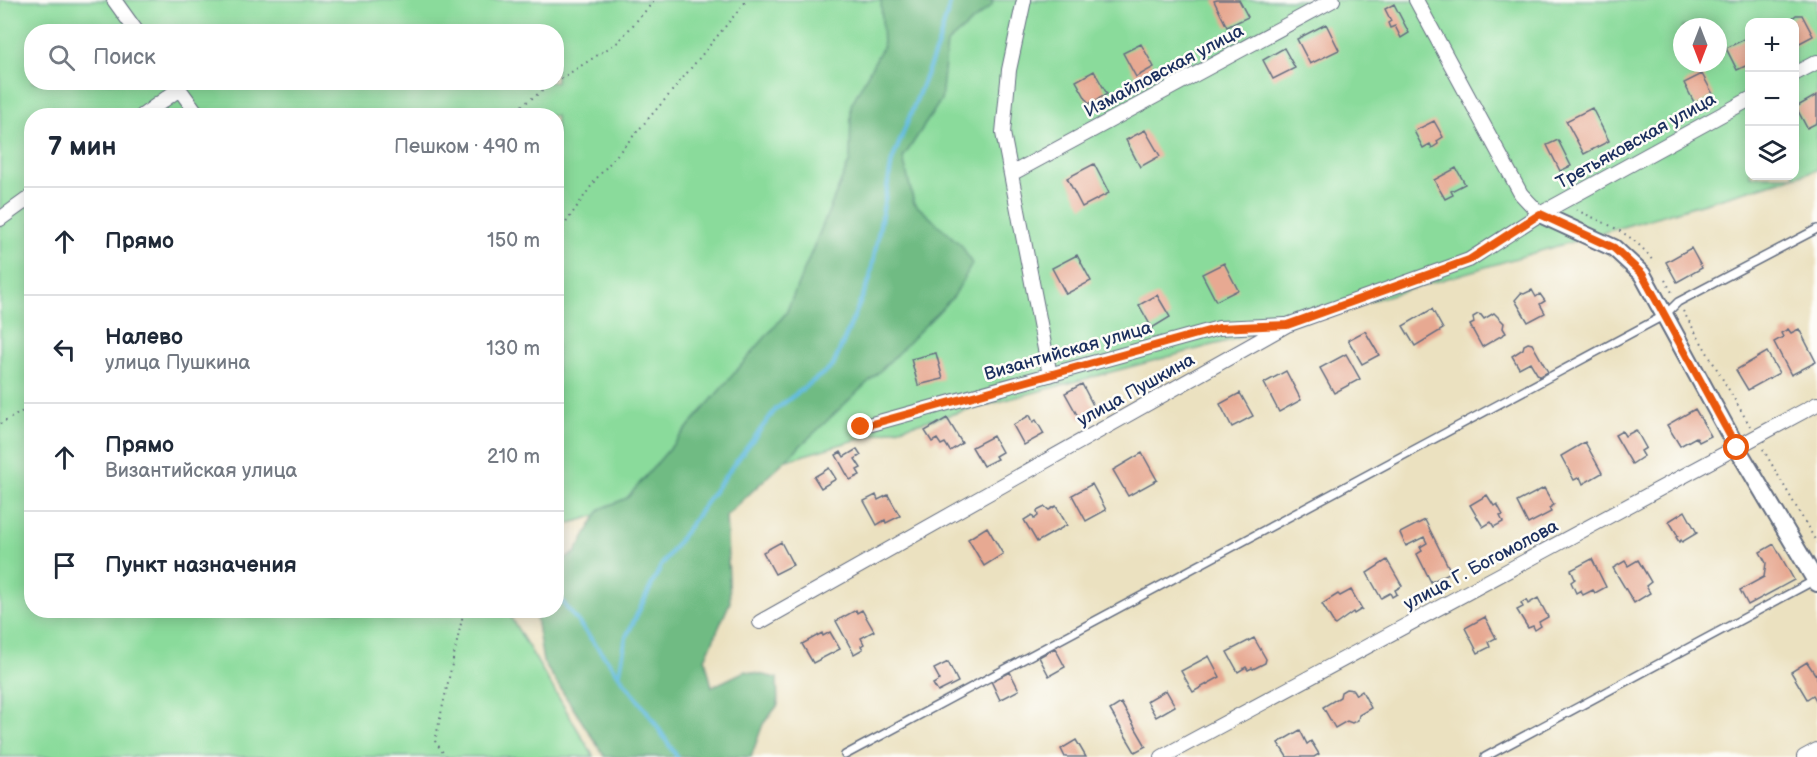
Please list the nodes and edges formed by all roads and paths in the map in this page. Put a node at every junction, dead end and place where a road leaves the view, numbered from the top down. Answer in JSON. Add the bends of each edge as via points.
{"nodes":[{"id":1,"x":114,"y":0,"type":"edge"},
{"id":2,"x":655,"y":0,"type":"edge"},
{"id":3,"x":747,"y":0,"type":"edge"},
{"id":4,"x":1024,"y":0,"type":"edge"},
{"id":5,"x":1333,"y":0,"type":"edge"},
{"id":6,"x":1416,"y":0,"type":"edge"},
{"id":7,"x":131,"y":24,"type":"edge"},
{"id":8,"x":1817,"y":62,"type":"edge"},
{"id":9,"x":1798,"y":72,"type":"edge"},
{"id":10,"x":564,"y":77,"type":"edge"},
{"id":11,"x":172,"y":90,"type":"edge"},
{"id":12,"x":180,"y":90,"type":"edge"},
{"id":13,"x":544,"y":90,"type":"edge"},
{"id":14,"x":1745,"y":101,"type":"edge"},
{"id":15,"x":151,"y":108,"type":"edge"},
{"id":16,"x":193,"y":108,"type":"edge"},
{"id":17,"x":519,"y":108,"type":"edge"},
{"id":18,"x":1011,"y":174,"type":"junction"},
{"id":19,"x":24,"y":202,"type":"edge"},
{"id":20,"x":1540,"y":214,"type":"junction"},
{"id":21,"x":0,"y":219,"type":"edge"},
{"id":22,"x":564,"y":225,"type":"edge"},
{"id":23,"x":1817,"y":229,"type":"edge"},
{"id":24,"x":1665,"y":315,"type":"junction"},
{"id":25,"x":1287,"y":325,"type":"junction"},
{"id":26,"x":1050,"y":375,"type":"junction"},
{"id":27,"x":1817,"y":404,"type":"edge"},
{"id":28,"x":24,"y":410,"type":"edge"},
{"id":29,"x":0,"y":424,"type":"edge"},
{"id":30,"x":861,"y":427,"type":"dead end"},
{"id":31,"x":1737,"y":448,"type":"junction"},
{"id":32,"x":1816,"y":580,"type":"edge"},
{"id":33,"x":462,"y":618,"type":"edge"},
{"id":34,"x":760,"y":622,"type":"dead end"},
{"id":35,"x":1817,"y":750,"type":"edge"},
{"id":36,"x":845,"y":755,"type":"dead end"},
{"id":37,"x":446,"y":757,"type":"edge"},
{"id":38,"x":1162,"y":757,"type":"edge"},
{"id":39,"x":1485,"y":757,"type":"edge"},
{"id":40,"x":1804,"y":757,"type":"edge"}],
"edges":[{"from":1,"to":7,"type":"street"},
{"from":2,"to":10,"type":"path","via":[[618,42]]},
{"from":3,"to":22,"type":"path","via":[[596,179]]},
{"from":4,"to":18,"type":"street","via":[[1009,70],[1003,133]]},
{"from":5,"to":18,"type":"street","name":"Измайловская улица"},
{"from":6,"to":20,"type":"street","via":[[1521,195]]},
{"from":8,"to":9,"type":"street"},
{"from":11,"to":15,"type":"street"},
{"from":12,"to":16,"type":"street"},
{"from":13,"to":17,"type":"path"},
{"from":14,"to":20,"type":"street","name":"Третьяковская улица"},
{"from":18,"to":26,"type":"street"},
{"from":19,"to":21,"type":"street"},
{"from":20,"to":24,"type":"street","via":[[1614,248],[1642,274]]},
{"from":20,"to":25,"type":"street","name":"улица Пушкина","via":[[1469,260]]},
{"from":23,"to":24,"type":"lane","via":[[1678,302]]},
{"from":24,"to":31,"type":"street"},
{"from":24,"to":36,"type":"lane"},
{"from":25,"to":26,"type":"street","name":"Византийская улица","via":[[1219,328]]},
{"from":25,"to":34,"type":"street","name":"улица Пушкина"},
{"from":26,"to":30,"type":"street","name":"Византийская улица"},
{"from":27,"to":31,"type":"street","name":"улица Г. Богомолова"},
{"from":28,"to":29,"type":"path"},
{"from":31,"to":32,"type":"street"},
{"from":31,"to":38,"type":"street","name":"улица Г. Богомолова"},
{"from":32,"to":39,"type":"lane"},
{"from":33,"to":37,"type":"path","via":[[435,741]]},
{"from":35,"to":40,"type":"street"}]}
